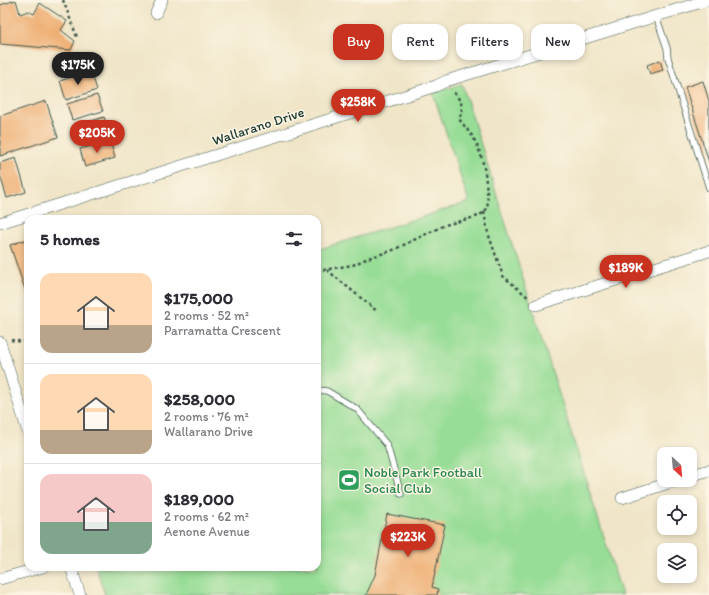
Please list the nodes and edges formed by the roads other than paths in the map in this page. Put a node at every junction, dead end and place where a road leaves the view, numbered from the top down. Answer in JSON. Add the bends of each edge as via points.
{"nodes":[{"id":1,"x":162,"y":0,"type":"edge"},
{"id":2,"x":708,"y":0,"type":"edge"},
{"id":3,"x":156,"y":13,"type":"dead end"},
{"id":4,"x":656,"y":16,"type":"junction"},
{"id":5,"x":709,"y":188,"type":"edge"},
{"id":6,"x":24,"y":215,"type":"edge"},
{"id":7,"x":25,"y":215,"type":"edge"},
{"id":8,"x":0,"y":223,"type":"edge"},
{"id":9,"x":709,"y":252,"type":"edge"},
{"id":10,"x":536,"y":305,"type":"road end"},
{"id":11,"x":3,"y":341,"type":"edge"},
{"id":12,"x":321,"y":390,"type":"edge"},
{"id":13,"x":24,"y":417,"type":"edge"},
{"id":14,"x":709,"y":470,"type":"edge"},
{"id":15,"x":697,"y":474,"type":"edge"},
{"id":16,"x":657,"y":487,"type":"edge"},
{"id":17,"x":401,"y":494,"type":"dead end"},
{"id":18,"x":622,"y":498,"type":"dead end"},
{"id":19,"x":29,"y":571,"type":"edge"},
{"id":20,"x":72,"y":571,"type":"edge"},
{"id":21,"x":0,"y":579,"type":"edge"},
{"id":22,"x":80,"y":595,"type":"edge"}],
"edges":[{"from":1,"to":3,"type":"street"},
{"from":2,"to":4,"type":"street","name":"Wallarano Drive"},
{"from":4,"to":5,"type":"lane"},
{"from":4,"to":7,"type":"street","name":"Wallarano Drive"},
{"from":6,"to":8,"type":"street","name":"Wallarano Drive"},
{"from":9,"to":10,"type":"street"},
{"from":11,"to":13,"type":"street"},
{"from":12,"to":17,"type":"lane","via":[[327,391],[357,409],[387,445]]},
{"from":14,"to":15,"type":"street"},
{"from":16,"to":18,"type":"street"},
{"from":19,"to":21,"type":"street"},
{"from":20,"to":22,"type":"street"}]}
